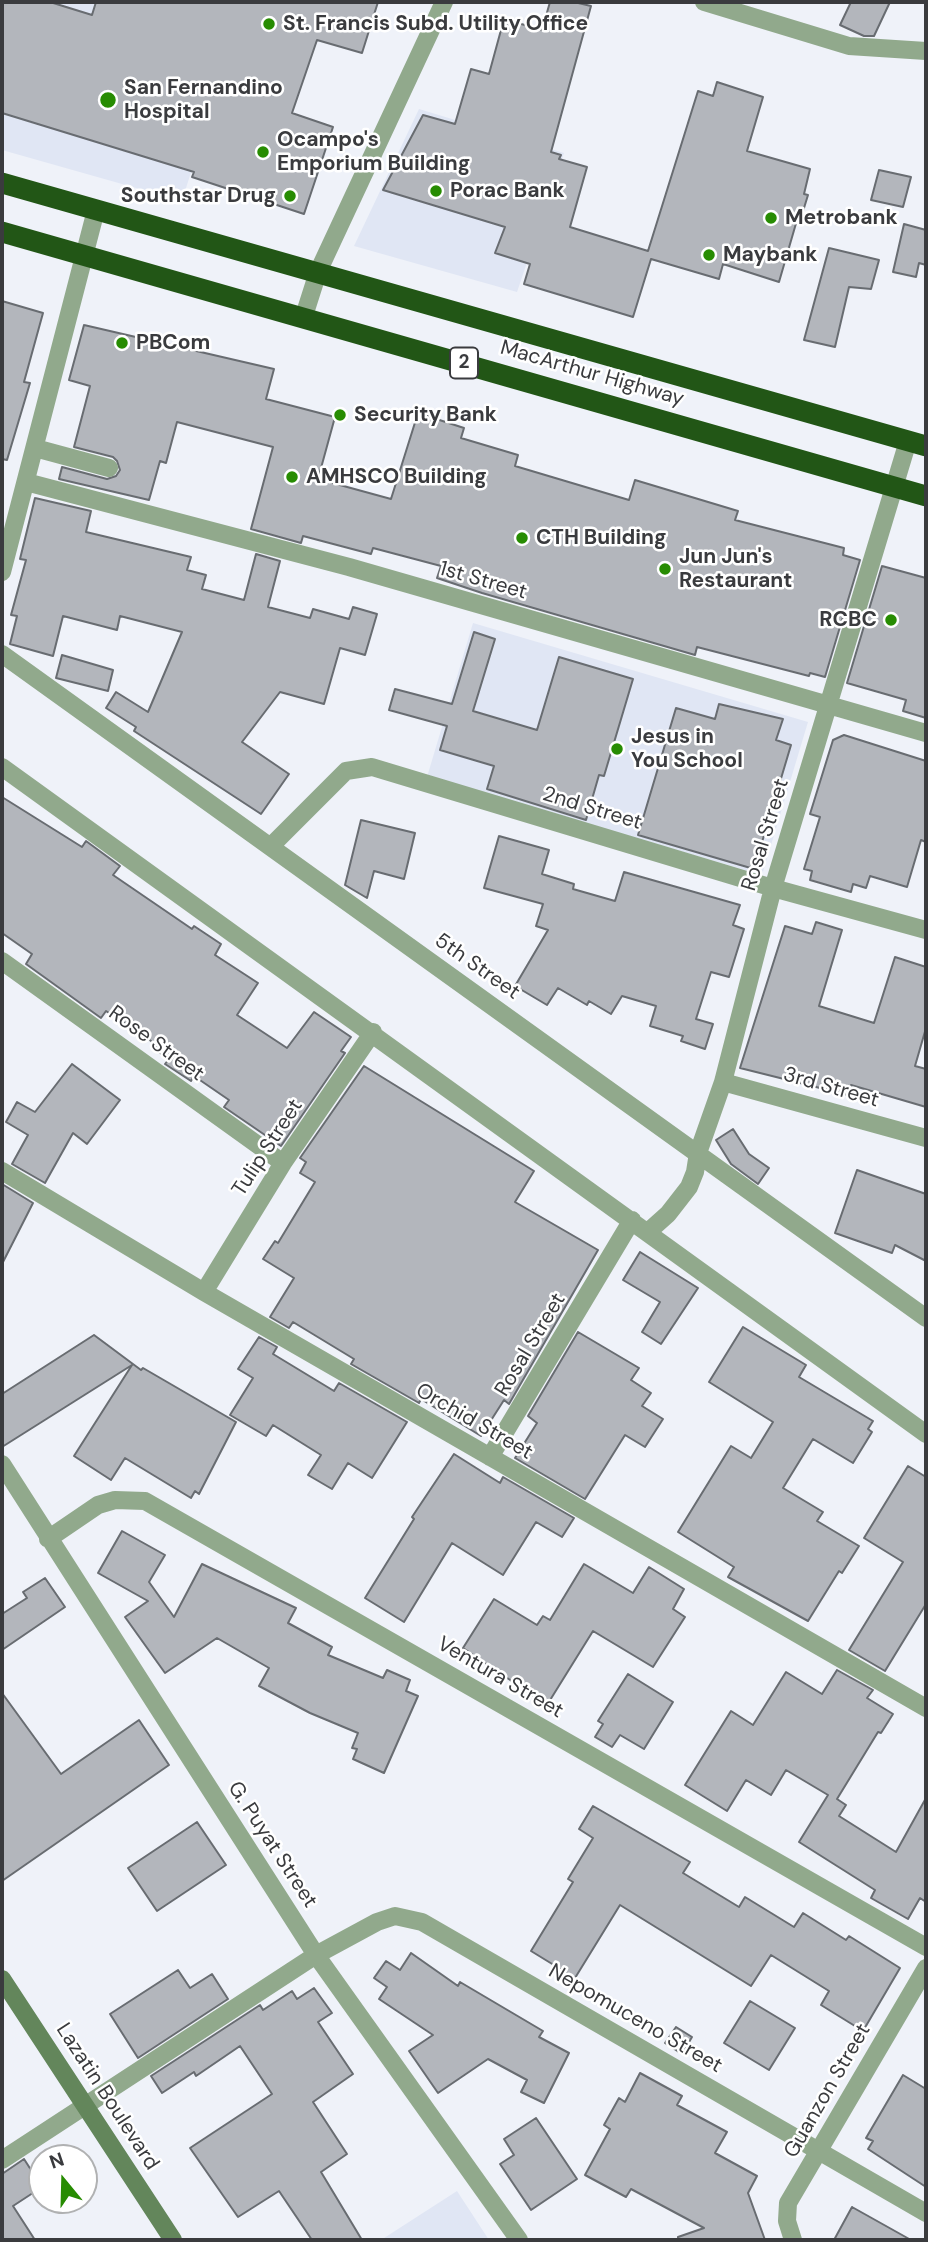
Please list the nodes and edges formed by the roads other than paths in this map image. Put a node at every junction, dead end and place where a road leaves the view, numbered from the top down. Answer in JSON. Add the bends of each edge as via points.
{"nodes":[{"id":1,"x":444,"y":2,"type":"edge"},
{"id":2,"x":704,"y":2,"type":"edge"},
{"id":3,"x":752,"y":8,"type":"edge"},
{"id":4,"x":926,"y":51,"type":"edge"},
{"id":5,"x":2,"y":183,"type":"edge"},
{"id":6,"x":96,"y":209,"type":"junction"},
{"id":7,"x":2,"y":232,"type":"edge"},
{"id":8,"x":83,"y":256,"type":"junction"},
{"id":9,"x":318,"y":272,"type":"junction"},
{"id":10,"x":304,"y":316,"type":"junction"},
{"id":11,"x":917,"y":443,"type":"edge"},
{"id":12,"x":35,"y":448,"type":"junction"},
{"id":13,"x":109,"y":468,"type":"dead end"},
{"id":14,"x":26,"y":482,"type":"junction"},
{"id":15,"x":892,"y":487,"type":"junction"},
{"id":16,"x":926,"y":496,"type":"edge"},
{"id":17,"x":2,"y":572,"type":"edge"},
{"id":18,"x":2,"y":654,"type":"edge"},
{"id":19,"x":829,"y":705,"type":"junction"},
{"id":20,"x":926,"y":733,"type":"edge"},
{"id":21,"x":2,"y":767,"type":"edge"},
{"id":22,"x":271,"y":846,"type":"junction"},
{"id":23,"x":773,"y":887,"type":"junction"},
{"id":24,"x":926,"y":930,"type":"edge"},
{"id":25,"x":2,"y":961,"type":"edge"},
{"id":26,"x":373,"y":1032,"type":"junction"},
{"id":27,"x":723,"y":1082,"type":"junction"},
{"id":28,"x":926,"y":1138,"type":"edge"},
{"id":29,"x":698,"y":1153,"type":"junction"},
{"id":30,"x":283,"y":1163,"type":"junction"},
{"id":31,"x":2,"y":1171,"type":"edge"},
{"id":32,"x":632,"y":1220,"type":"junction"},
{"id":33,"x":649,"y":1231,"type":"junction"},
{"id":34,"x":204,"y":1292,"type":"junction"},
{"id":35,"x":926,"y":1318,"type":"edge"},
{"id":36,"x":926,"y":1434,"type":"edge"},
{"id":37,"x":490,"y":1457,"type":"junction"},
{"id":38,"x":2,"y":1464,"type":"edge"},
{"id":39,"x":48,"y":1539,"type":"junction"},
{"id":40,"x":926,"y":1708,"type":"edge"},
{"id":41,"x":926,"y":1947,"type":"edge"},
{"id":42,"x":316,"y":1955,"type":"junction"},
{"id":43,"x":926,"y":1968,"type":"edge"},
{"id":44,"x":2,"y":1979,"type":"edge"},
{"id":45,"x":86,"y":2107,"type":"junction"},
{"id":46,"x":820,"y":2151,"type":"junction"},
{"id":47,"x":2,"y":2160,"type":"edge"},
{"id":48,"x":926,"y":2213,"type":"edge"},
{"id":49,"x":173,"y":2240,"type":"edge"},
{"id":50,"x":519,"y":2240,"type":"edge"},
{"id":51,"x":793,"y":2240,"type":"edge"}],
"edges":[{"from":1,"to":9,"type":"street"},
{"from":2,"to":3,"type":"street"},
{"from":3,"to":4,"type":"street","via":[[849,46]]},
{"from":5,"to":6,"type":"highway","name":"MacArthur Highway","number":"2"},
{"from":6,"to":8,"type":"street"},
{"from":6,"to":9,"type":"highway","name":"MacArthur Highway","number":"2"},
{"from":7,"to":8,"type":"highway","name":"MacArthur Highway","number":"2"},
{"from":8,"to":10,"type":"highway","name":"MacArthur Highway","number":"2"},
{"from":8,"to":12,"type":"street"},
{"from":9,"to":10,"type":"street"},
{"from":9,"to":11,"type":"highway","name":"MacArthur Highway","number":"2"},
{"from":10,"to":15,"type":"highway","name":"MacArthur Highway","number":"2"},
{"from":11,"to":15,"type":"street","name":"Rosal Street"},
{"from":12,"to":13,"type":"street"},
{"from":12,"to":14,"type":"street"},
{"from":14,"to":17,"type":"street"},
{"from":14,"to":19,"type":"street","name":"1st Street","via":[[349,567]]},
{"from":15,"to":16,"type":"highway","name":"MacArthur Highway","number":"2"},
{"from":15,"to":19,"type":"street","name":"Rosal Street"},
{"from":18,"to":22,"type":"street","name":"5th Street"},
{"from":19,"to":20,"type":"street","name":"1st Street"},
{"from":19,"to":23,"type":"street","name":"Rosal Street"},
{"from":21,"to":26,"type":"street"},
{"from":22,"to":23,"type":"street","name":"2nd Street","via":[[346,771],[372,767]]},
{"from":22,"to":29,"type":"street","name":"5th Street"},
{"from":23,"to":24,"type":"street","name":"2nd Street"},
{"from":23,"to":27,"type":"street","name":"Rosal Street"},
{"from":25,"to":30,"type":"street","name":"Rose Street"},
{"from":26,"to":30,"type":"street","name":"Tulip Street"},
{"from":26,"to":32,"type":"street"},
{"from":27,"to":28,"type":"street","name":"3rd Street"},
{"from":27,"to":29,"type":"street","name":"Rosal Street"},
{"from":29,"to":33,"type":"street","name":"Rosal Street","via":[[689,1187]]},
{"from":29,"to":35,"type":"street","name":"5th Street"},
{"from":30,"to":34,"type":"street","name":"Tulip Street"},
{"from":31,"to":34,"type":"street","name":"Orchid Street"},
{"from":32,"to":33,"type":"street"},
{"from":32,"to":37,"type":"street","name":"Rosal Street"},
{"from":33,"to":36,"type":"street"},
{"from":34,"to":37,"type":"street","name":"Orchid Street"},
{"from":37,"to":40,"type":"street","name":"Orchid Street"},
{"from":38,"to":39,"type":"street","name":"G. Puyat Street"},
{"from":39,"to":41,"type":"street","name":"Ventura Street","via":[[98,1505],[115,1500],[145,1501]]},
{"from":39,"to":42,"type":"street","name":"G. Puyat Street"},
{"from":42,"to":45,"type":"street","name":"Nepomuceno Street"},
{"from":42,"to":46,"type":"street","name":"Nepomuceno Street","via":[[395,1916],[422,1922]]},
{"from":42,"to":50,"type":"street","name":"G. Puyat Street"},
{"from":43,"to":46,"type":"street","name":"Guanzon Street"},
{"from":44,"to":45,"type":"main road","name":"Lazatin Boulevard"},
{"from":45,"to":47,"type":"street","name":"Nepomuceno Street"},
{"from":45,"to":49,"type":"main road","name":"Lazatin Boulevard"},
{"from":46,"to":48,"type":"street","name":"Nepomuceno Street"},
{"from":46,"to":51,"type":"street","name":"Guanzon Street","via":[[788,2203]]}]}
